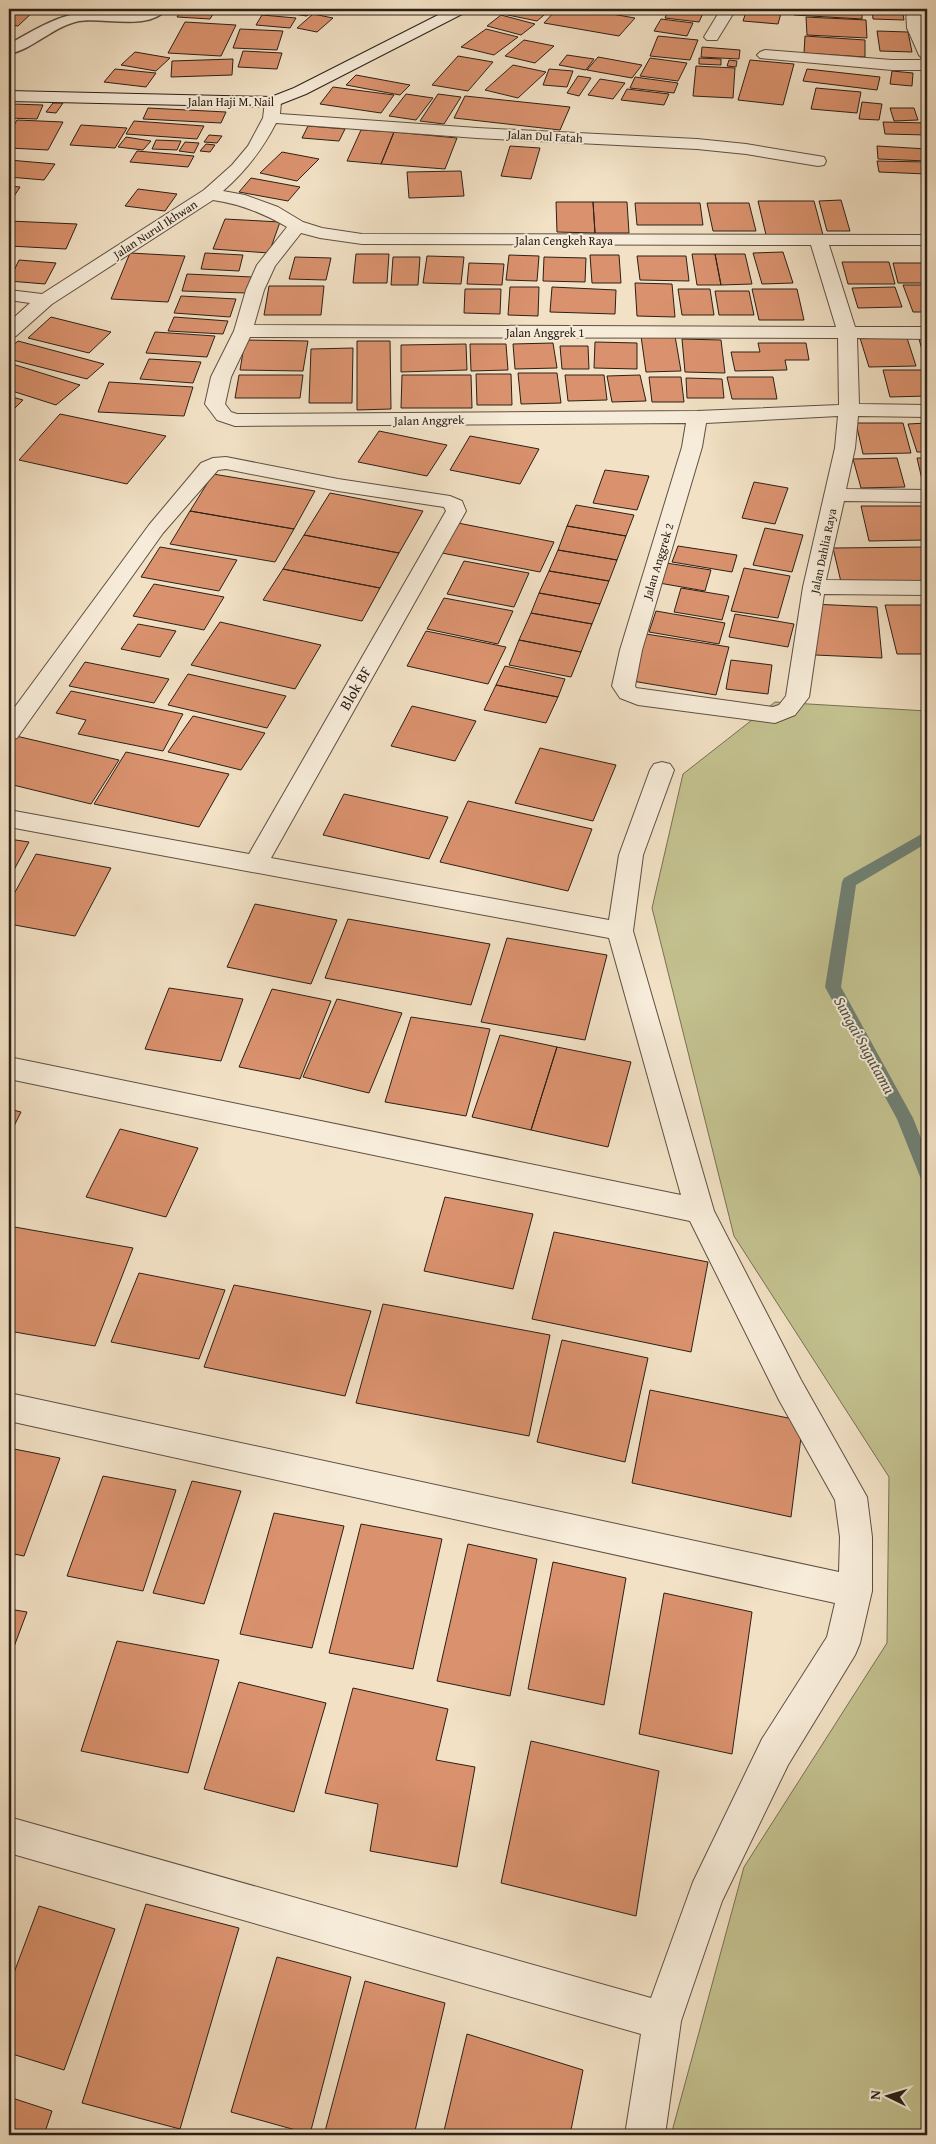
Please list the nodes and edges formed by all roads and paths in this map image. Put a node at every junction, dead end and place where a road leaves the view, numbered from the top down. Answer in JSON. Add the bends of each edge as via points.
{"nodes":[{"id":1,"x":159,"y":9,"type":"edge"},
{"id":2,"x":461,"y":9,"type":"edge"},
{"id":3,"x":728,"y":9,"type":"edge"},
{"id":4,"x":914,"y":9,"type":"edge"},
{"id":5,"x":712,"y":36,"type":"dead end"},
{"id":6,"x":9,"y":50,"type":"edge"},
{"id":7,"x":927,"y":54,"type":"edge"},
{"id":8,"x":766,"y":56,"type":"dead end"},
{"id":9,"x":927,"y":65,"type":"edge"},
{"id":10,"x":9,"y":96,"type":"edge"},
{"id":11,"x":272,"y":110,"type":"junction"},
{"id":12,"x":818,"y":161,"type":"dead end"},
{"id":13,"x":210,"y":194,"type":"junction"},
{"id":14,"x":296,"y":226,"type":"junction"},
{"id":15,"x":927,"y":240,"type":"edge"},
{"id":16,"x":820,"y":241,"type":"junction"},
{"id":17,"x":9,"y":296,"type":"edge"},
{"id":18,"x":45,"y":300,"type":"junction"},
{"id":19,"x":243,"y":331,"type":"junction"},
{"id":20,"x":9,"y":332,"type":"edge"},
{"id":21,"x":927,"y":333,"type":"edge"},
{"id":22,"x":847,"y":334,"type":"junction"},
{"id":23,"x":849,"y":410,"type":"junction"},
{"id":24,"x":927,"y":411,"type":"edge"},
{"id":25,"x":696,"y":417,"type":"junction"},
{"id":26,"x":834,"y":496,"type":"junction"},
{"id":27,"x":927,"y":496,"type":"edge"},
{"id":28,"x":814,"y":587,"type":"junction"},
{"id":29,"x":927,"y":588,"type":"edge"},
{"id":30,"x":638,"y":697,"type":"joint"},
{"id":31,"x":9,"y":732,"type":"edge"},
{"id":32,"x":662,"y":770,"type":"dead end"},
{"id":33,"x":9,"y":819,"type":"edge"},
{"id":34,"x":254,"y":865,"type":"junction"},
{"id":35,"x":620,"y":931,"type":"junction"},
{"id":36,"x":9,"y":1068,"type":"edge"},
{"id":37,"x":700,"y":1211,"type":"junction"},
{"id":38,"x":9,"y":1407,"type":"edge"},
{"id":39,"x":855,"y":1591,"type":"junction"},
{"id":40,"x":9,"y":1835,"type":"edge"},
{"id":41,"x":662,"y":2021,"type":"junction"},
{"id":42,"x":645,"y":2135,"type":"edge"}],
"edges":[{"from":1,"to":6,"type":"lane","via":[[148,15],[81,16],[66,20]]},
{"from":2,"to":11,"type":"street","name":"Jalan Haji M. Nail","via":[[300,91]]},
{"from":3,"to":5,"type":"street"},
{"from":4,"to":7,"type":"street","via":[[915,28]]},
{"from":8,"to":9,"type":"street"},
{"from":10,"to":11,"type":"street","name":"Jalan Haji M. Nail"},
{"from":11,"to":12,"type":"street","name":"Jalan Dul Fatah","via":[[477,133],[697,144]]},
{"from":11,"to":13,"type":"street","name":"Jalan Nurul Ikhwan","via":[[255,148],[238,169]]},
{"from":13,"to":14,"type":"street","name":"Jalan Cengkeh Raya","via":[[272,210]]},
{"from":13,"to":18,"type":"street","name":"Jalan Nurul Ikhwan"},
{"from":14,"to":16,"type":"street","name":"Jalan Cengkeh Raya","via":[[362,239]]},
{"from":14,"to":19,"type":"street","name":"Jalan Anggrek","via":[[266,265]]},
{"from":15,"to":16,"type":"street","name":"Jalan Cengkeh Raya"},
{"from":16,"to":22,"type":"street","name":"Jalan Dahlia Raya"},
{"from":17,"to":18,"type":"street"},
{"from":18,"to":20,"type":"street","name":"Jalan Nurul Ikhwan"},
{"from":19,"to":22,"type":"street","name":"Jalan Anggrek 1"},
{"from":19,"to":25,"type":"street","name":"Jalan Anggrek","via":[[221,377],[215,404],[224,416],[236,420]]},
{"from":21,"to":22,"type":"street","name":"Jalan Anggrek 1"},
{"from":22,"to":23,"type":"street","name":"Jalan Dahlia Raya"},
{"from":23,"to":24,"type":"street","name":"Jalan Anggrek"},
{"from":23,"to":25,"type":"street","name":"Jalan Anggrek"},
{"from":23,"to":26,"type":"street","name":"Jalan Dahlia Raya","via":[[845,448]]},
{"from":25,"to":30,"type":"street","name":"Jalan Anggrek 2","via":[[692,447],[630,650],[623,686],[628,693]]},
{"from":26,"to":27,"type":"street"},
{"from":26,"to":28,"type":"street","name":"Jalan Dahlia Raya"},
{"from":28,"to":29,"type":"street"},
{"from":28,"to":30,"type":"street","name":"Jalan Dahlia Raya","via":[[797,697],[787,710],[775,715]]},
{"from":31,"to":34,"type":"street","name":"Blok BF","via":[[156,529],[213,464],[226,463],[338,485],[446,500],[455,505],[456,511]]},
{"from":32,"to":35,"type":"street","via":[[631,855]]},
{"from":33,"to":34,"type":"street"},
{"from":34,"to":35,"type":"street"},
{"from":35,"to":37,"type":"street"},
{"from":36,"to":37,"type":"street"},
{"from":37,"to":39,"type":"street","via":[[790,1390],[850,1497],[856,1537]]},
{"from":38,"to":39,"type":"street"},
{"from":39,"to":41,"type":"street","via":[[843,1643],[775,1752],[706,1895]]},
{"from":40,"to":41,"type":"street"},
{"from":41,"to":42,"type":"street"}]}
